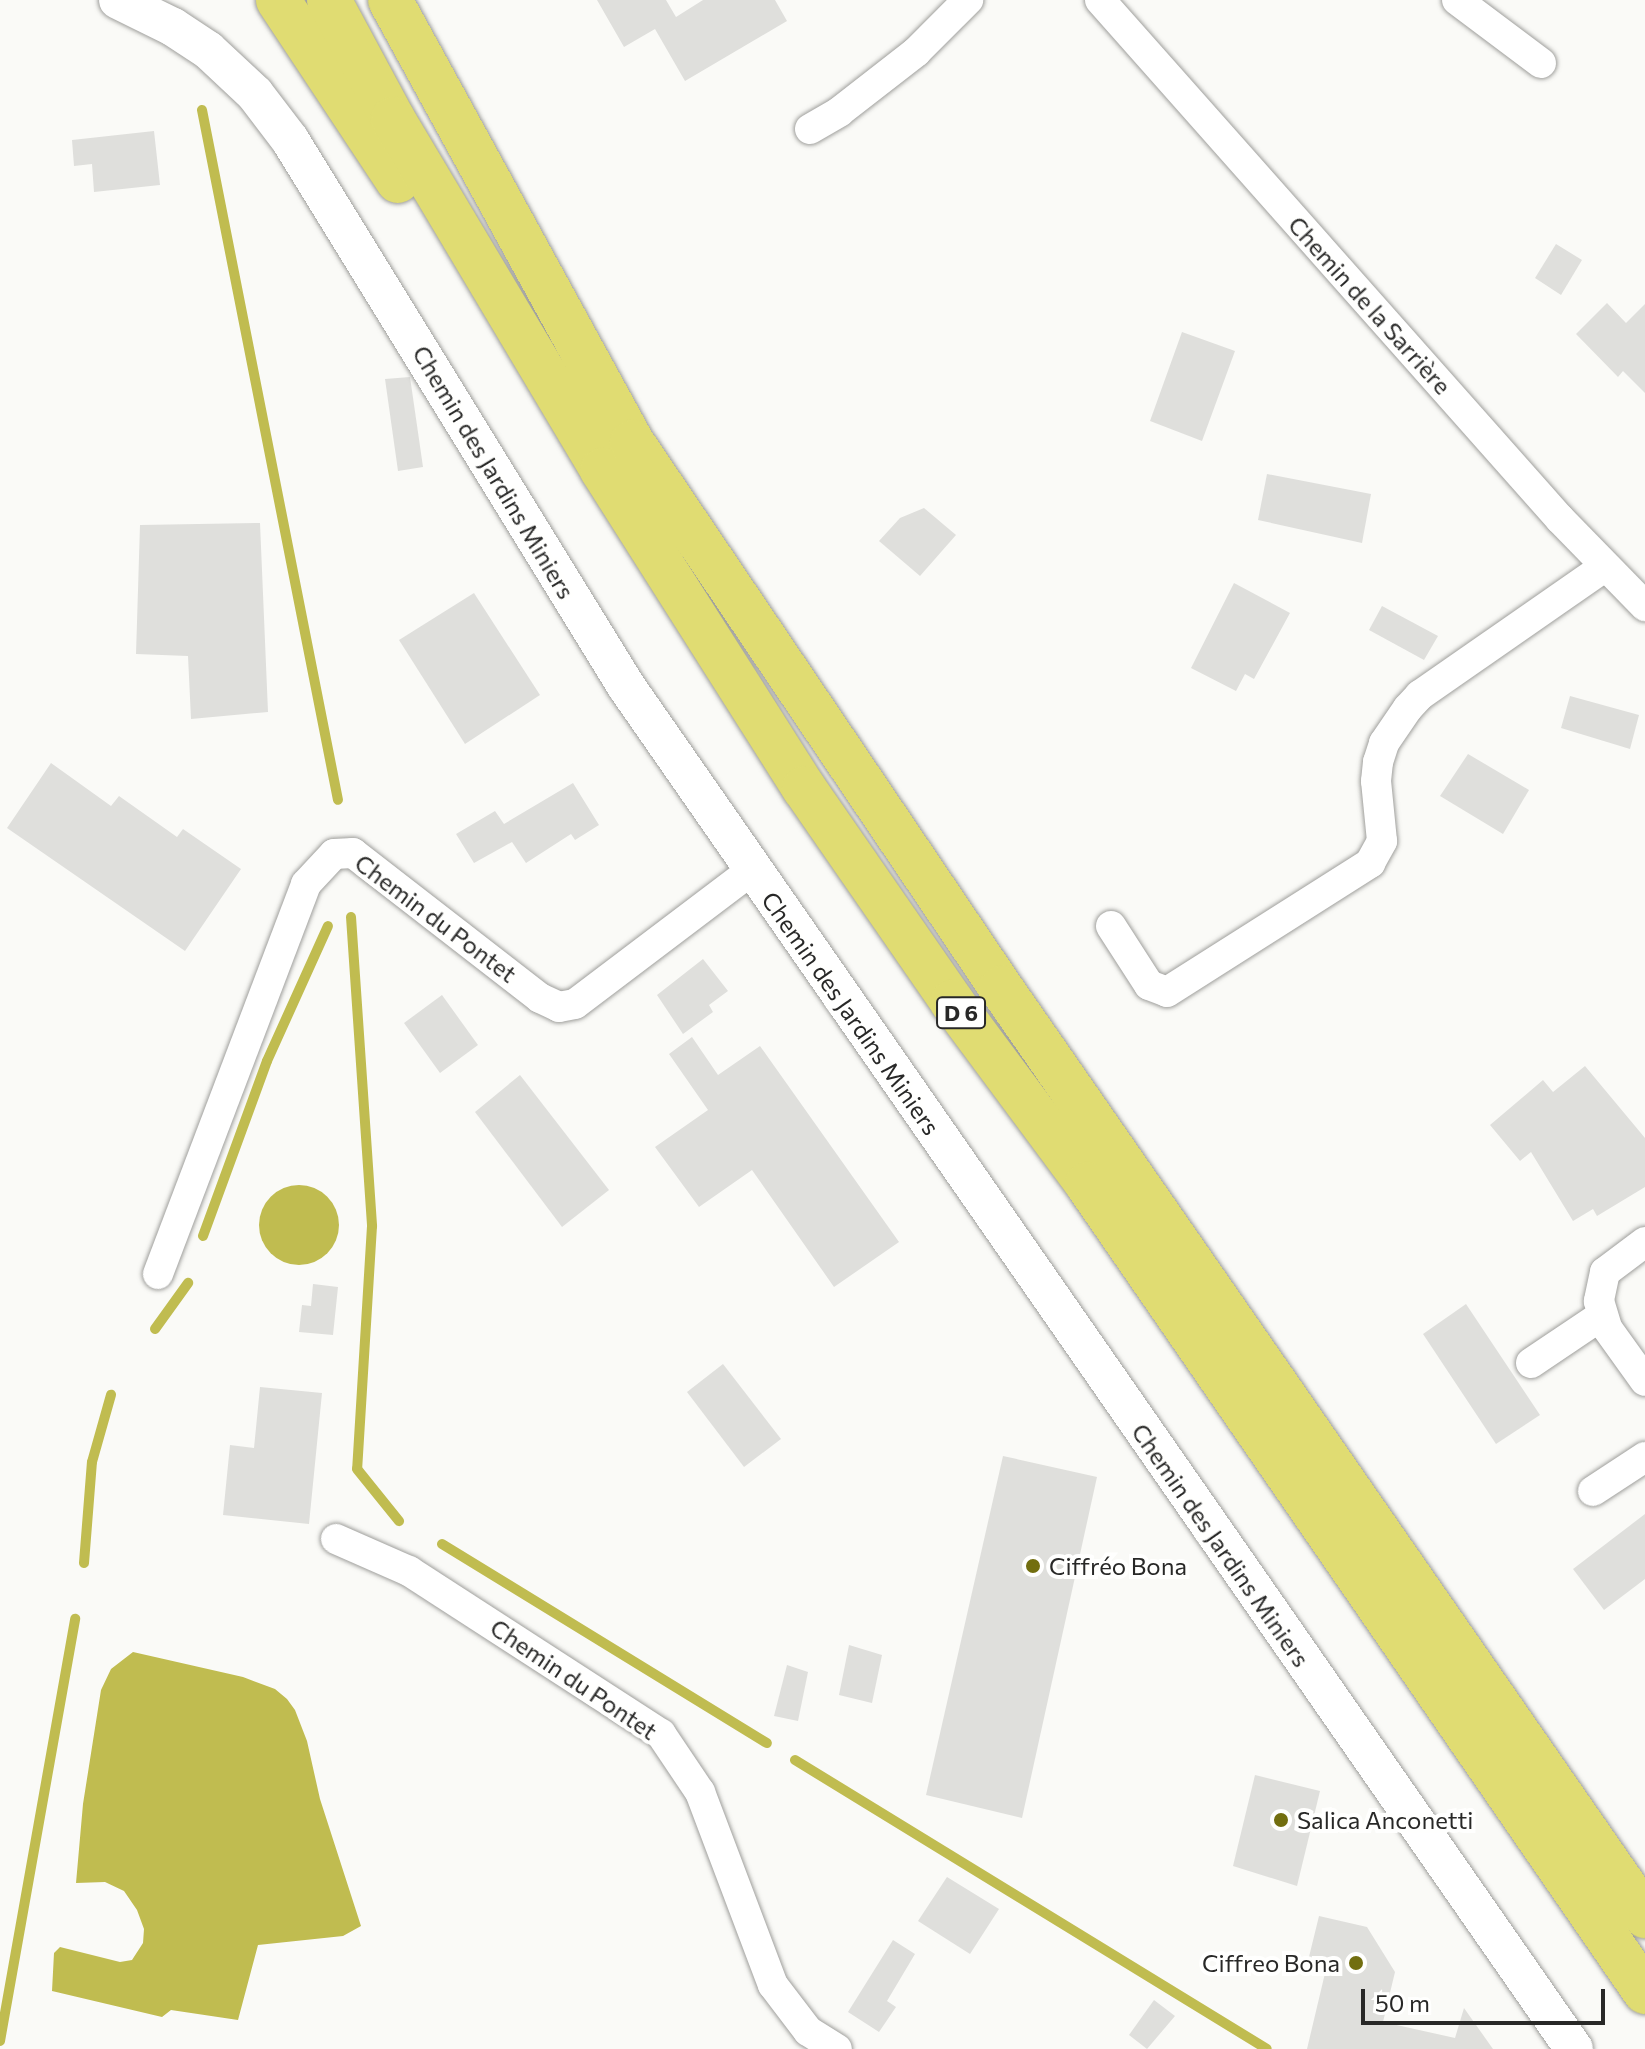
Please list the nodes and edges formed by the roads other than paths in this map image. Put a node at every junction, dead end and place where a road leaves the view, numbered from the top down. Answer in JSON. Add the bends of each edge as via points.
{"nodes":[{"id":1,"x":118,"y":0,"type":"edge"},
{"id":2,"x":278,"y":0,"type":"edge"},
{"id":3,"x":329,"y":0,"type":"edge"},
{"id":4,"x":393,"y":0,"type":"edge"},
{"id":5,"x":968,"y":0,"type":"edge"},
{"id":6,"x":1100,"y":0,"type":"edge"},
{"id":7,"x":1457,"y":0,"type":"edge"},
{"id":8,"x":1541,"y":63,"type":"dead end"},
{"id":9,"x":810,"y":129,"type":"dead end"},
{"id":10,"x":1604,"y":567,"type":"junction"},
{"id":11,"x":1645,"y":606,"type":"edge"},
{"id":12,"x":752,"y":870,"type":"junction"},
{"id":13,"x":1111,"y":926,"type":"dead end"},
{"id":14,"x":1087,"y":1184,"type":"junction"},
{"id":15,"x":1645,"y":1242,"type":"edge"},
{"id":16,"x":158,"y":1274,"type":"dead end"},
{"id":17,"x":1601,"y":1316,"type":"junction"},
{"id":18,"x":1531,"y":1363,"type":"dead end"},
{"id":19,"x":1645,"y":1381,"type":"edge"},
{"id":20,"x":1645,"y":1457,"type":"edge"},
{"id":21,"x":1593,"y":1491,"type":"dead end"},
{"id":22,"x":336,"y":1539,"type":"dead end"},
{"id":23,"x":1645,"y":1916,"type":"edge"},
{"id":24,"x":1645,"y":1992,"type":"edge"},
{"id":25,"x":837,"y":2049,"type":"edge"},
{"id":26,"x":1574,"y":2049,"type":"edge"}],
"edges":[{"from":1,"to":12,"type":"street","name":"Chemin des Jardins Miniers","via":[[208,50],[255,94],[290,140],[626,686]]},
{"from":2,"to":14,"type":"highway","via":[[399,183],[759,760],[888,948]]},
{"from":3,"to":14,"type":"highway","number":"D 6","via":[[393,119],[602,470],[804,788],[952,1002]]},
{"from":4,"to":23,"type":"highway","number":"D 6","via":[[632,442],[1019,1014]]},
{"from":5,"to":9,"type":"street","via":[[916,52]]},
{"from":6,"to":10,"type":"street","name":"Chemin de la Sarrière"},
{"from":7,"to":8,"type":"street"},
{"from":10,"to":11,"type":"street","name":"Chemin de la Sarrière"},
{"from":10,"to":13,"type":"street","via":[[1408,708],[1378,762],[1382,841],[1370,863],[1167,992],[1149,985]]},
{"from":12,"to":16,"type":"street","name":"Chemin du Pontet","via":[[575,1004],[559,1007],[540,998],[353,853],[334,854],[306,884]]},
{"from":12,"to":26,"type":"street","name":"Chemin des Jardins Miniers"},
{"from":14,"to":24,"type":"highway","number":"D 6"},
{"from":15,"to":17,"type":"street","via":[[1605,1272]]},
{"from":17,"to":18,"type":"street"},
{"from":17,"to":19,"type":"street"},
{"from":20,"to":21,"type":"street"},
{"from":22,"to":25,"type":"street","name":"Chemin du Pontet","via":[[409,1571],[661,1734],[700,1792],[773,1985],[808,2031]]}]}
